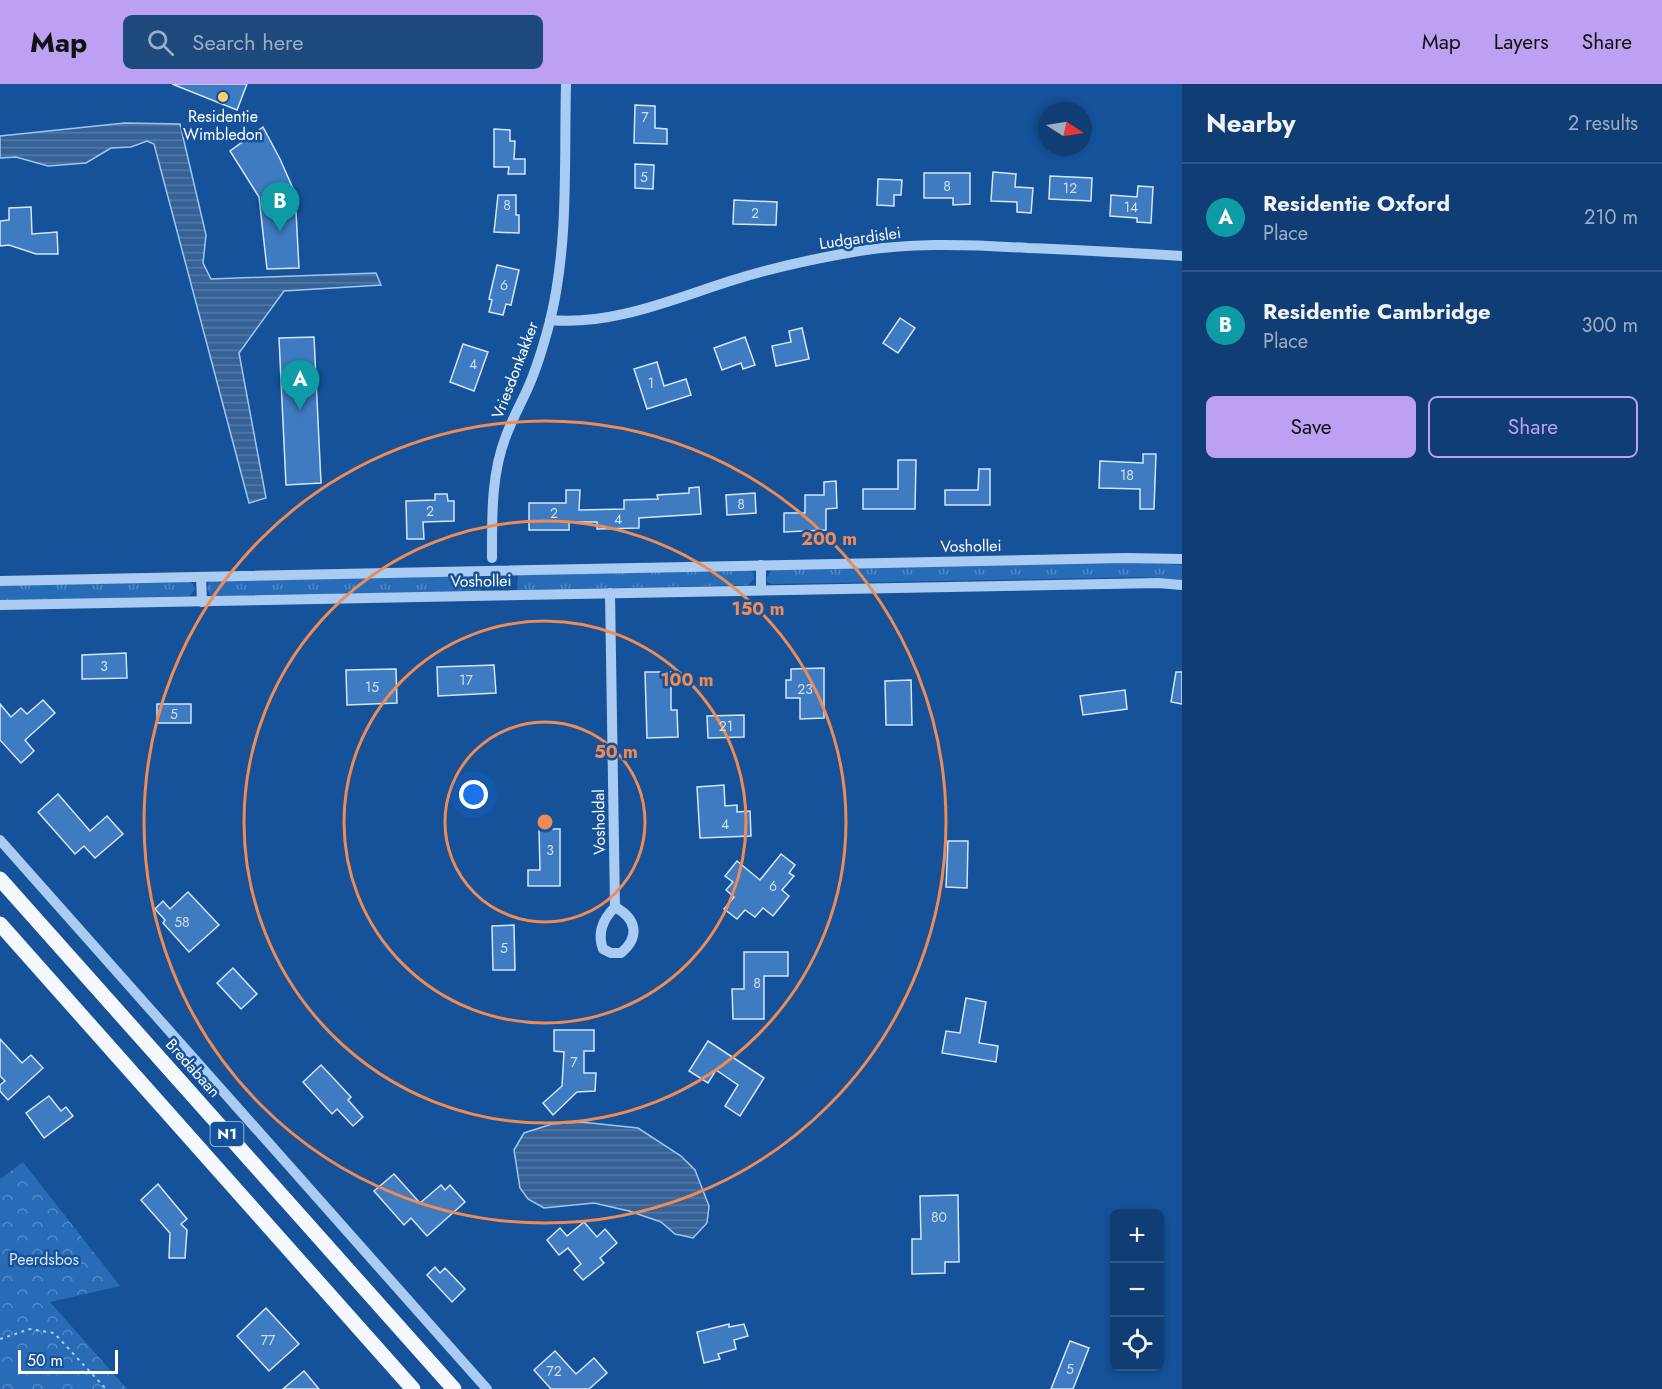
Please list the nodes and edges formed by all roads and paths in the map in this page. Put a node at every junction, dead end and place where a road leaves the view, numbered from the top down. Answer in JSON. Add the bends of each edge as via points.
{"nodes":[{"id":1,"x":566,"y":84,"type":"edge"},
{"id":2,"x":1182,"y":256,"type":"edge"},
{"id":3,"x":550,"y":320,"type":"junction"},
{"id":4,"x":492,"y":558,"type":"dead end"},
{"id":5,"x":1182,"y":559,"type":"edge"},
{"id":6,"x":761,"y":565,"type":"junction"},
{"id":7,"x":201,"y":576,"type":"junction"},
{"id":8,"x":0,"y":581,"type":"edge"},
{"id":9,"x":1182,"y":585,"type":"edge"},
{"id":10,"x":762,"y":589,"type":"junction"},
{"id":11,"x":610,"y":593,"type":"junction"},
{"id":12,"x":202,"y":602,"type":"junction"},
{"id":13,"x":0,"y":605,"type":"edge"},
{"id":14,"x":0,"y":840,"type":"edge"},
{"id":15,"x":0,"y":879,"type":"edge"},
{"id":16,"x":615,"y":907,"type":"dead end"},
{"id":17,"x":0,"y":924,"type":"edge"},
{"id":18,"x":0,"y":1339,"type":"edge"},
{"id":19,"x":106,"y":1389,"type":"edge"},
{"id":20,"x":413,"y":1389,"type":"edge"},
{"id":21,"x":454,"y":1389,"type":"edge"},
{"id":22,"x":487,"y":1389,"type":"edge"}],
"edges":[{"from":1,"to":3,"type":"street","name":"Vriesdonkakker","via":[[563,219]]},
{"from":2,"to":3,"type":"street","name":"Ludgardislei","via":[[967,244],[907,246],[842,253],[778,268],[624,313],[573,322]]},
{"from":3,"to":4,"type":"street","name":"Vriesdonkakker","via":[[499,462]]},
{"from":5,"to":6,"type":"street","name":"Voshollei"},
{"from":6,"to":7,"type":"street","name":"Voshollei"},
{"from":6,"to":10,"type":"street"},
{"from":7,"to":8,"type":"street","name":"Voshollei"},
{"from":7,"to":12,"type":"street"},
{"from":9,"to":10,"type":"street","name":"Voshollei"},
{"from":10,"to":11,"type":"street","name":"Voshollei"},
{"from":11,"to":12,"type":"street","name":"Voshollei"},
{"from":11,"to":16,"type":"street","name":"Vosholdal"},
{"from":12,"to":13,"type":"street","name":"Voshollei"},
{"from":14,"to":22,"type":"street"},
{"from":15,"to":21,"type":"main road","name":"Bredabaan","number":"N1"},
{"from":17,"to":20,"type":"main road","number":"N1"},
{"from":18,"to":19,"type":"path","via":[[30,1329],[54,1333]]}]}
